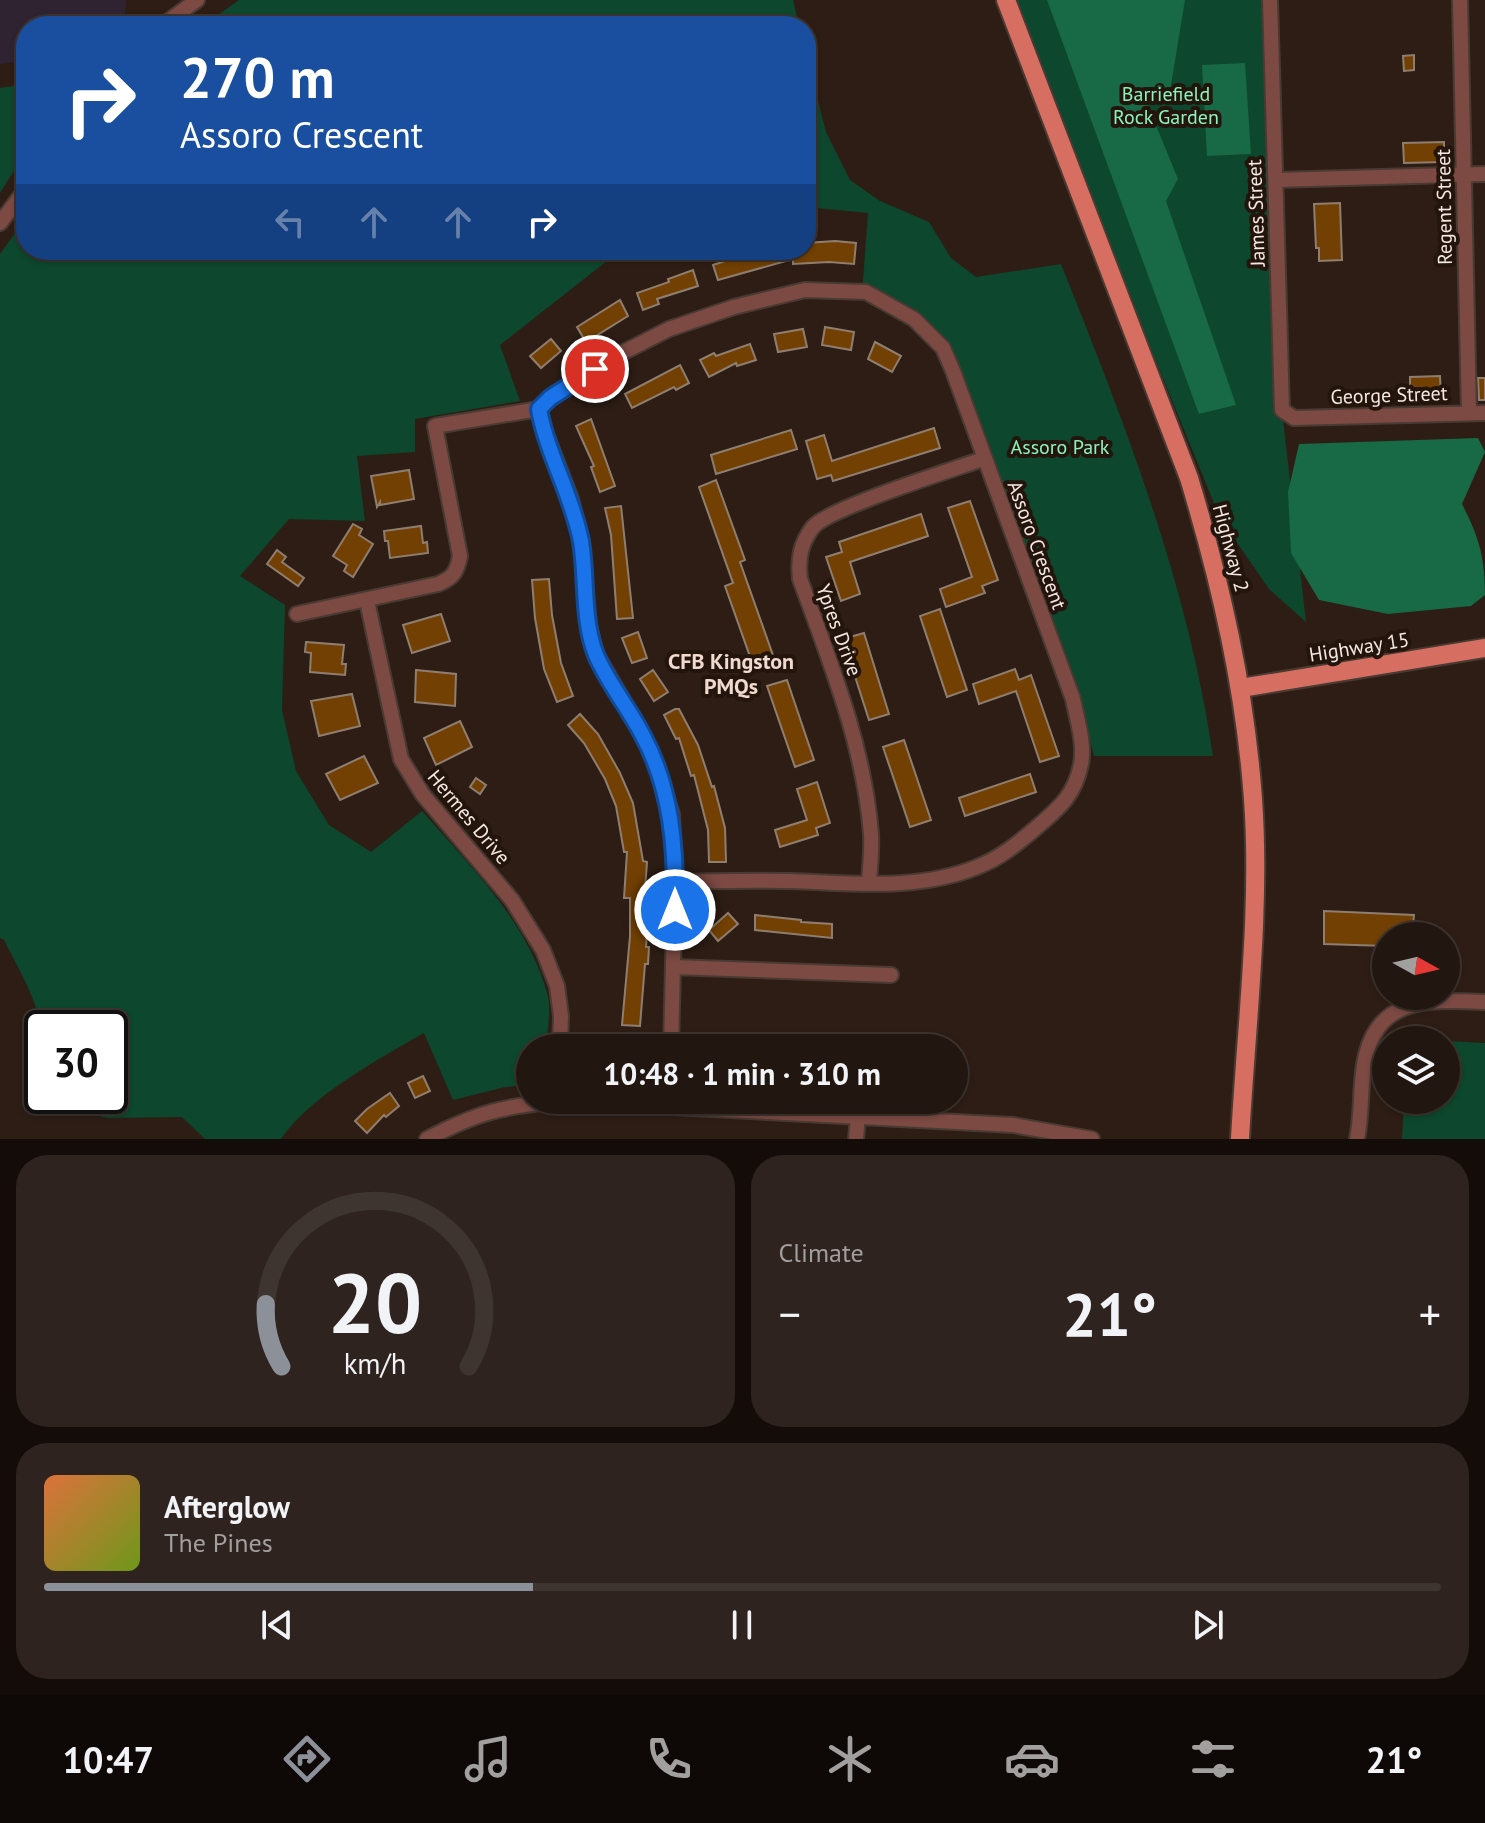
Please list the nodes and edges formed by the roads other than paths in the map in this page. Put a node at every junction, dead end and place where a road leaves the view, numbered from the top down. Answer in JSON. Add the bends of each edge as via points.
{"nodes":[{"id":1,"x":197,"y":0,"type":"edge"},
{"id":2,"x":1006,"y":0,"type":"edge"},
{"id":3,"x":1270,"y":0,"type":"edge"},
{"id":4,"x":1460,"y":0,"type":"edge"},
{"id":5,"x":175,"y":16,"type":"edge"},
{"id":6,"x":1485,"y":174,"type":"edge"},
{"id":7,"x":1463,"y":175,"type":"junction"},
{"id":8,"x":1276,"y":180,"type":"junction"},
{"id":9,"x":16,"y":202,"type":"edge"},
{"id":10,"x":0,"y":223,"type":"edge"},
{"id":11,"x":539,"y":409,"type":"junction"},
{"id":12,"x":1469,"y":413,"type":"junction"},
{"id":13,"x":1485,"y":413,"type":"edge"},
{"id":14,"x":1294,"y":418,"type":"joint"},
{"id":15,"x":983,"y":459,"type":"junction"},
{"id":16,"x":367,"y":601,"type":"junction"},
{"id":17,"x":297,"y":614,"type":"dead end"},
{"id":18,"x":1485,"y":648,"type":"edge"},
{"id":19,"x":1241,"y":688,"type":"junction"},
{"id":20,"x":675,"y":882,"type":"junction"},
{"id":21,"x":869,"y":883,"type":"junction"},
{"id":22,"x":673,"y":967,"type":"junction"},
{"id":23,"x":891,"y":975,"type":"dead end"},
{"id":24,"x":1485,"y":1002,"type":"edge"},
{"id":25,"x":560,"y":1034,"type":"edge"},
{"id":26,"x":671,"y":1034,"type":"edge"},
{"id":27,"x":516,"y":1105,"type":"edge"},
{"id":28,"x":842,"y":1114,"type":"edge"},
{"id":29,"x":858,"y":1115,"type":"junction"},
{"id":30,"x":427,"y":1139,"type":"edge"},
{"id":31,"x":856,"y":1139,"type":"edge"},
{"id":32,"x":1092,"y":1139,"type":"edge"},
{"id":33,"x":1240,"y":1139,"type":"edge"},
{"id":34,"x":1357,"y":1139,"type":"edge"}],
"edges":[{"from":1,"to":5,"type":"street"},
{"from":2,"to":19,"type":"main road","name":"Highway 2","via":[[1189,478]]},
{"from":3,"to":8,"type":"street","name":"James Street"},
{"from":4,"to":7,"type":"street","name":"Regent Street"},
{"from":6,"to":7,"type":"street"},
{"from":7,"to":8,"type":"street"},
{"from":7,"to":12,"type":"street","name":"Regent Street"},
{"from":8,"to":14,"type":"street","name":"James Street","via":[[1280,401],[1282,410]]},
{"from":9,"to":10,"type":"street"},
{"from":11,"to":15,"type":"street","name":"Assoro Crescent","via":[[618,355],[669,329],[805,290],[866,292],[914,319],[943,348]]},
{"from":11,"to":16,"type":"street","name":"Assoro Crescent","via":[[435,426],[460,556],[458,569],[438,584]]},
{"from":11,"to":20,"type":"street","via":[[571,499],[596,654],[643,735],[672,815]]},
{"from":12,"to":13,"type":"street","name":"George Street"},
{"from":12,"to":14,"type":"street","name":"George Street"},
{"from":15,"to":21,"type":"street","name":"Ypres Drive","via":[[844,508],[815,524],[802,545],[800,579],[848,713],[866,794]]},
{"from":15,"to":21,"type":"street","name":"Assoro Crescent","via":[[1073,699],[1082,762],[1066,802],[1006,853],[939,879]]},
{"from":16,"to":17,"type":"street"},
{"from":16,"to":25,"type":"street","name":"Hermes Drive","via":[[401,759],[423,795],[512,900],[543,950],[557,986]]},
{"from":18,"to":19,"type":"main road","name":"Highway 15"},
{"from":19,"to":33,"type":"main road","name":"Highway 2","via":[[1253,802],[1254,894]]},
{"from":20,"to":21,"type":"street","name":"Assoro Crescent"},
{"from":20,"to":22,"type":"street"},
{"from":22,"to":23,"type":"street"},
{"from":22,"to":26,"type":"street"},
{"from":24,"to":34,"type":"street","via":[[1414,1003],[1383,1022],[1364,1062]]},
{"from":27,"to":30,"type":"street","via":[[465,1118]]},
{"from":28,"to":29,"type":"street"},
{"from":29,"to":31,"type":"street"},
{"from":29,"to":32,"type":"street","via":[[1013,1125]]}]}
